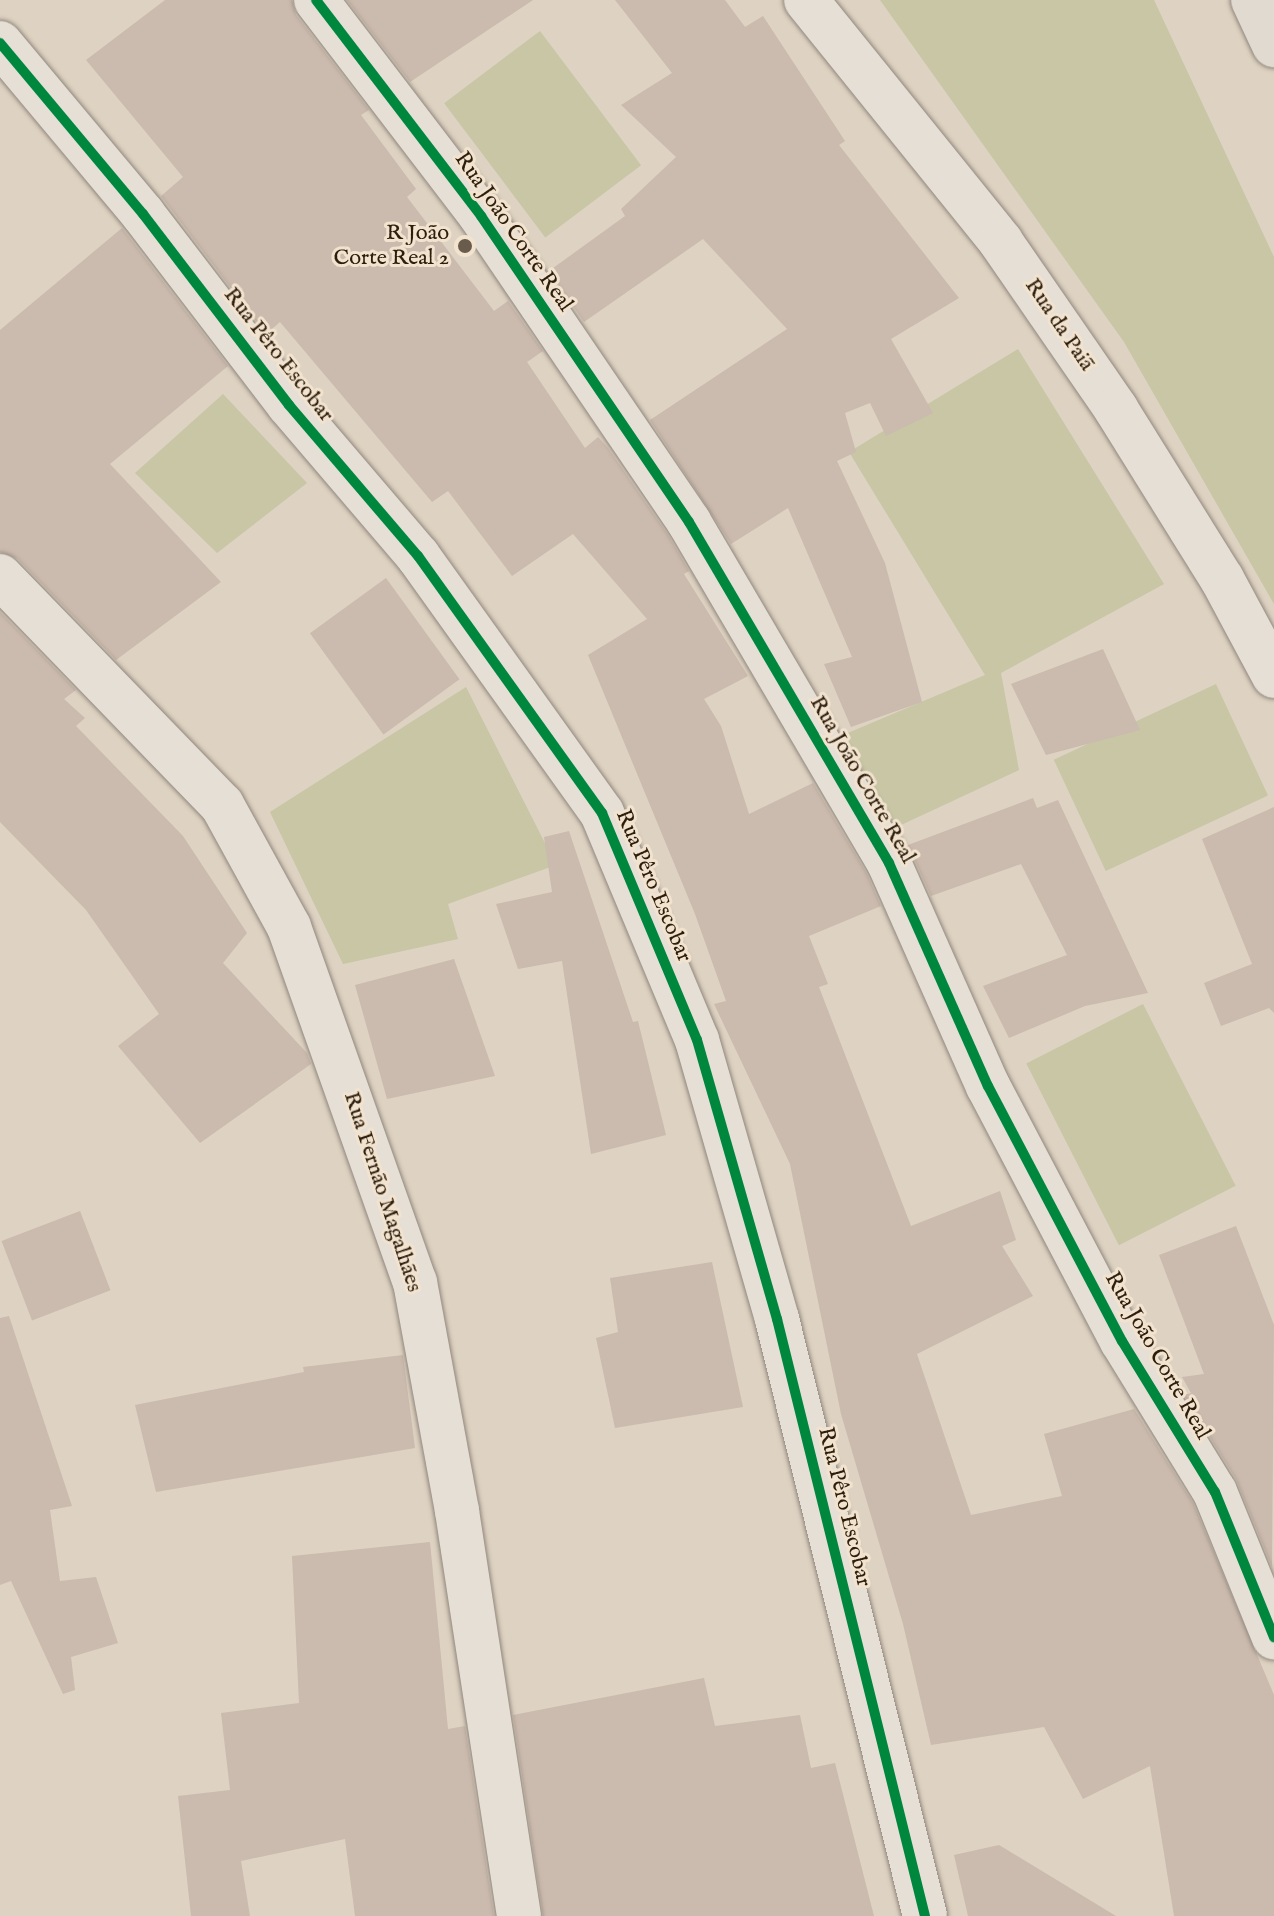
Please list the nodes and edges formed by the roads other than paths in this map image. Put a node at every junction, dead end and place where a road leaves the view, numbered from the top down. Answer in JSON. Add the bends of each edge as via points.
{"nodes":[{"id":1,"x":316,"y":0,"type":"edge"},
{"id":2,"x":806,"y":0,"type":"edge"},
{"id":3,"x":1253,"y":0,"type":"edge"},
{"id":4,"x":0,"y":43,"type":"edge"},
{"id":5,"x":1274,"y":45,"type":"edge"},
{"id":6,"x":0,"y":576,"type":"edge"},
{"id":7,"x":1274,"y":676,"type":"edge"},
{"id":8,"x":1274,"y":1637,"type":"edge"},
{"id":9,"x":519,"y":1916,"type":"edge"},
{"id":10,"x":925,"y":1916,"type":"edge"}],
"edges":[{"from":1,"to":8,"type":"street","name":"Rua João Corte Real","via":[[481,216],[689,522],[889,863],[988,1086],[1108,1315],[1215,1492]]},
{"from":2,"to":7,"type":"street","name":"Rua da Paiã","via":[[1001,242],[1157,474]]},
{"from":3,"to":5,"type":"highway"},
{"from":4,"to":10,"type":"street","name":"Rua Pêro Escobar","via":[[143,214],[289,405],[418,556],[602,813],[697,1040],[777,1319]]},
{"from":6,"to":9,"type":"street","name":"Rua Fernão Magalhães","via":[[222,805],[289,927],[415,1282],[457,1511]]}]}
